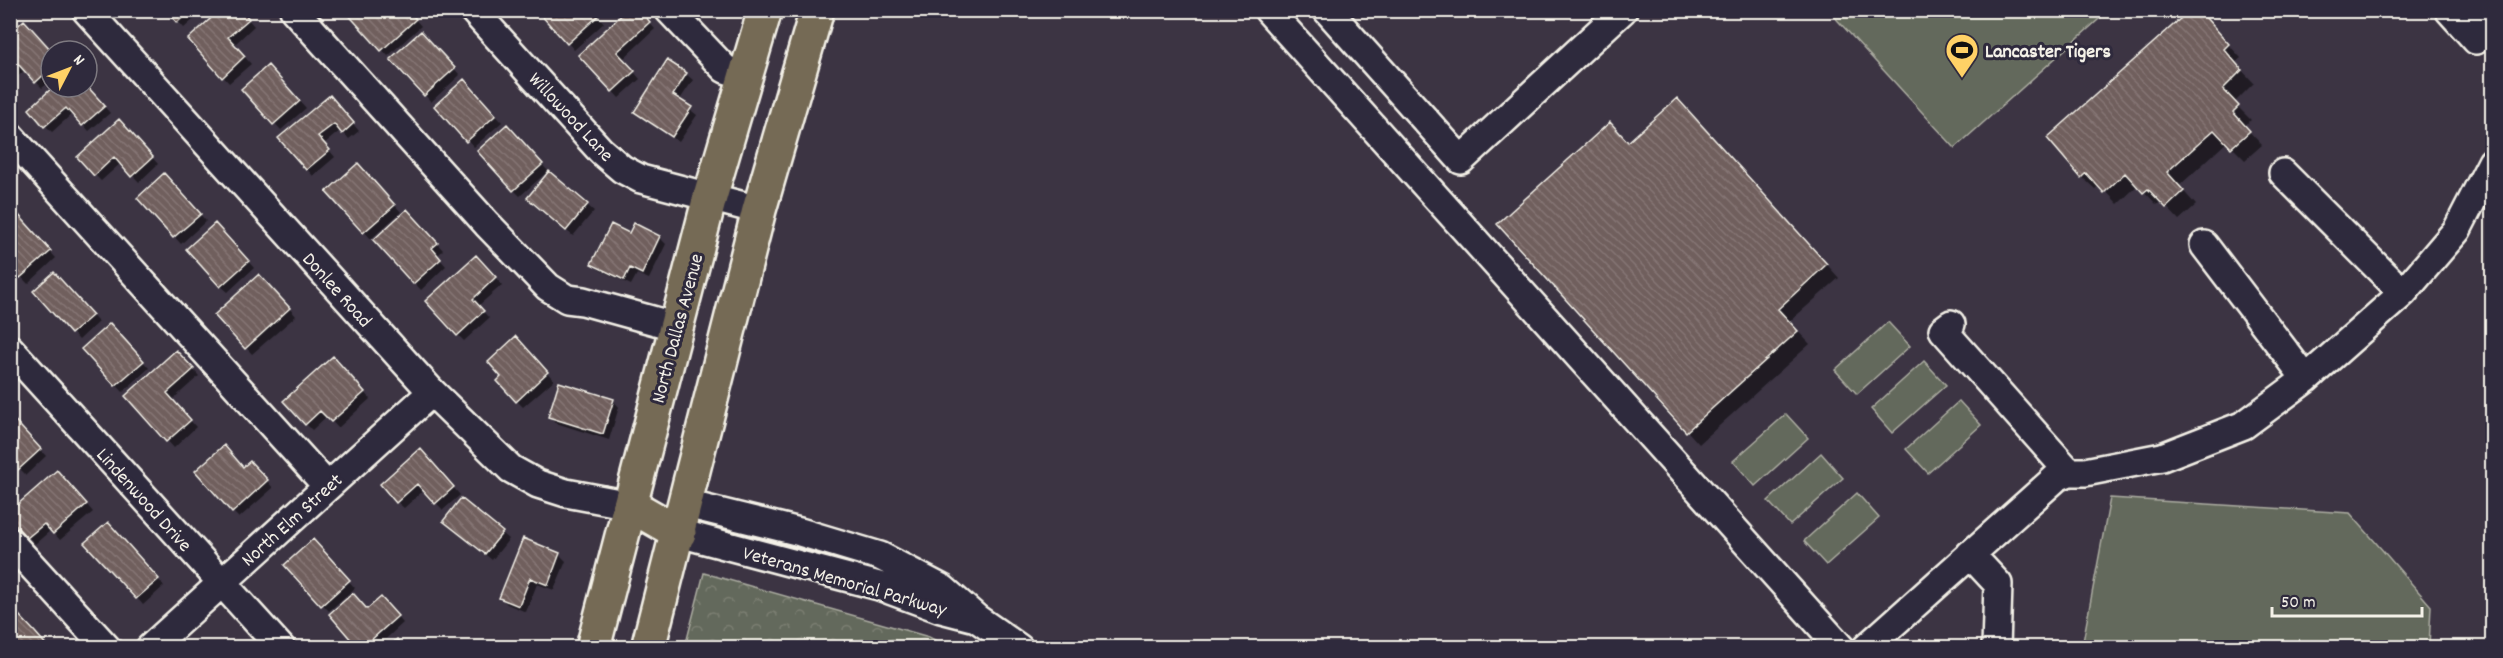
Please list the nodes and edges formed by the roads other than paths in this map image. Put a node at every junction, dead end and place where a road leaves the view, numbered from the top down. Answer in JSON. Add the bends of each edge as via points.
{"nodes":[{"id":1,"x":86,"y":10,"type":"edge"},
{"id":2,"x":294,"y":10,"type":"edge"},
{"id":3,"x":474,"y":10,"type":"edge"},
{"id":4,"x":669,"y":10,"type":"edge"},
{"id":5,"x":765,"y":10,"type":"edge"},
{"id":6,"x":817,"y":10,"type":"edge"},
{"id":7,"x":1268,"y":10,"type":"edge"},
{"id":8,"x":1327,"y":10,"type":"edge"},
{"id":9,"x":1623,"y":10,"type":"edge"},
{"id":10,"x":2449,"y":10,"type":"edge"},
{"id":11,"x":2483,"y":10,"type":"edge"},
{"id":12,"x":746,"y":76,"type":"junction"},
{"id":13,"x":10,"y":136,"type":"edge"},
{"id":14,"x":2493,"y":162,"type":"edge"},
{"id":15,"x":2283,"y":173,"type":"dead end"},
{"id":16,"x":710,"y":197,"type":"junction"},
{"id":17,"x":759,"y":210,"type":"junction"},
{"id":18,"x":2204,"y":245,"type":"dead end"},
{"id":19,"x":2403,"y":293,"type":"junction"},
{"id":20,"x":1951,"y":324,"type":"dead end"},
{"id":21,"x":677,"y":327,"type":"junction"},
{"id":22,"x":10,"y":349,"type":"edge"},
{"id":23,"x":2306,"y":379,"type":"junction"},
{"id":24,"x":432,"y":392,"type":"junction"},
{"id":25,"x":2069,"y":472,"type":"junction"},
{"id":26,"x":327,"y":486,"type":"junction"},
{"id":27,"x":630,"y":505,"type":"junction"},
{"id":28,"x":682,"y":518,"type":"junction"},
{"id":29,"x":10,"y":542,"type":"edge"},
{"id":30,"x":1970,"y":554,"type":"junction"},
{"id":31,"x":221,"y":583,"type":"junction"},
{"id":32,"x":1870,"y":646,"type":"edge"},
{"id":33,"x":107,"y":648,"type":"edge"},
{"id":34,"x":150,"y":648,"type":"edge"},
{"id":35,"x":281,"y":648,"type":"edge"},
{"id":36,"x":593,"y":648,"type":"edge"},
{"id":37,"x":648,"y":648,"type":"edge"},
{"id":38,"x":1019,"y":648,"type":"edge"},
{"id":39,"x":1841,"y":648,"type":"edge"},
{"id":40,"x":1996,"y":648,"type":"edge"}],
"edges":[{"from":1,"to":24,"type":"street","name":"Donlee Road"},
{"from":2,"to":21,"type":"street","via":[[548,287],[567,299]]},
{"from":3,"to":16,"type":"street","name":"Willowood Lane","via":[[601,151],[622,169],[641,179]]},
{"from":4,"to":12,"type":"street","via":[[725,69]]},
{"from":5,"to":12,"type":"main road","name":"North Dallas Avenue"},
{"from":6,"to":17,"type":"main road"},
{"from":7,"to":39,"type":"street"},
{"from":8,"to":9,"type":"street","via":[[1461,160]]},
{"from":10,"to":11,"type":"street","via":[[2476,40]]},
{"from":12,"to":16,"type":"main road","name":"North Dallas Avenue"},
{"from":13,"to":26,"type":"street"},
{"from":14,"to":19,"type":"street","via":[[2457,230]]},
{"from":15,"to":19,"type":"street"},
{"from":16,"to":17,"type":"street","name":"Willowood Lane"},
{"from":16,"to":21,"type":"main road","name":"North Dallas Avenue"},
{"from":17,"to":28,"type":"main road"},
{"from":18,"to":23,"type":"street"},
{"from":19,"to":23,"type":"street"},
{"from":20,"to":25,"type":"street","via":[[1943,330],[2036,425]]},
{"from":21,"to":27,"type":"main road","name":"North Dallas Avenue"},
{"from":22,"to":31,"type":"street","name":"Lindenwood Drive"},
{"from":23,"to":25,"type":"street","via":[[2244,425],[2162,457]]},
{"from":24,"to":26,"type":"street","name":"North Elm Street"},
{"from":24,"to":27,"type":"street","name":"Donlee Road","via":[[511,469],[566,493]]},
{"from":25,"to":30,"type":"street","via":[[2051,482]]},
{"from":26,"to":31,"type":"street","name":"North Elm Street"},
{"from":27,"to":28,"type":"main road"},
{"from":27,"to":36,"type":"main road","name":"North Dallas Avenue"},
{"from":28,"to":37,"type":"main road"},
{"from":28,"to":38,"type":"street","name":"Veterans Memorial Parkway","via":[[800,532],[880,556],[943,589]]},
{"from":29,"to":33,"type":"street"},
{"from":30,"to":32,"type":"street"},
{"from":30,"to":40,"type":"street","via":[[1998,584]]},
{"from":31,"to":34,"type":"street","name":"North Elm Street"},
{"from":31,"to":35,"type":"street","name":"Lindenwood Drive"}]}
